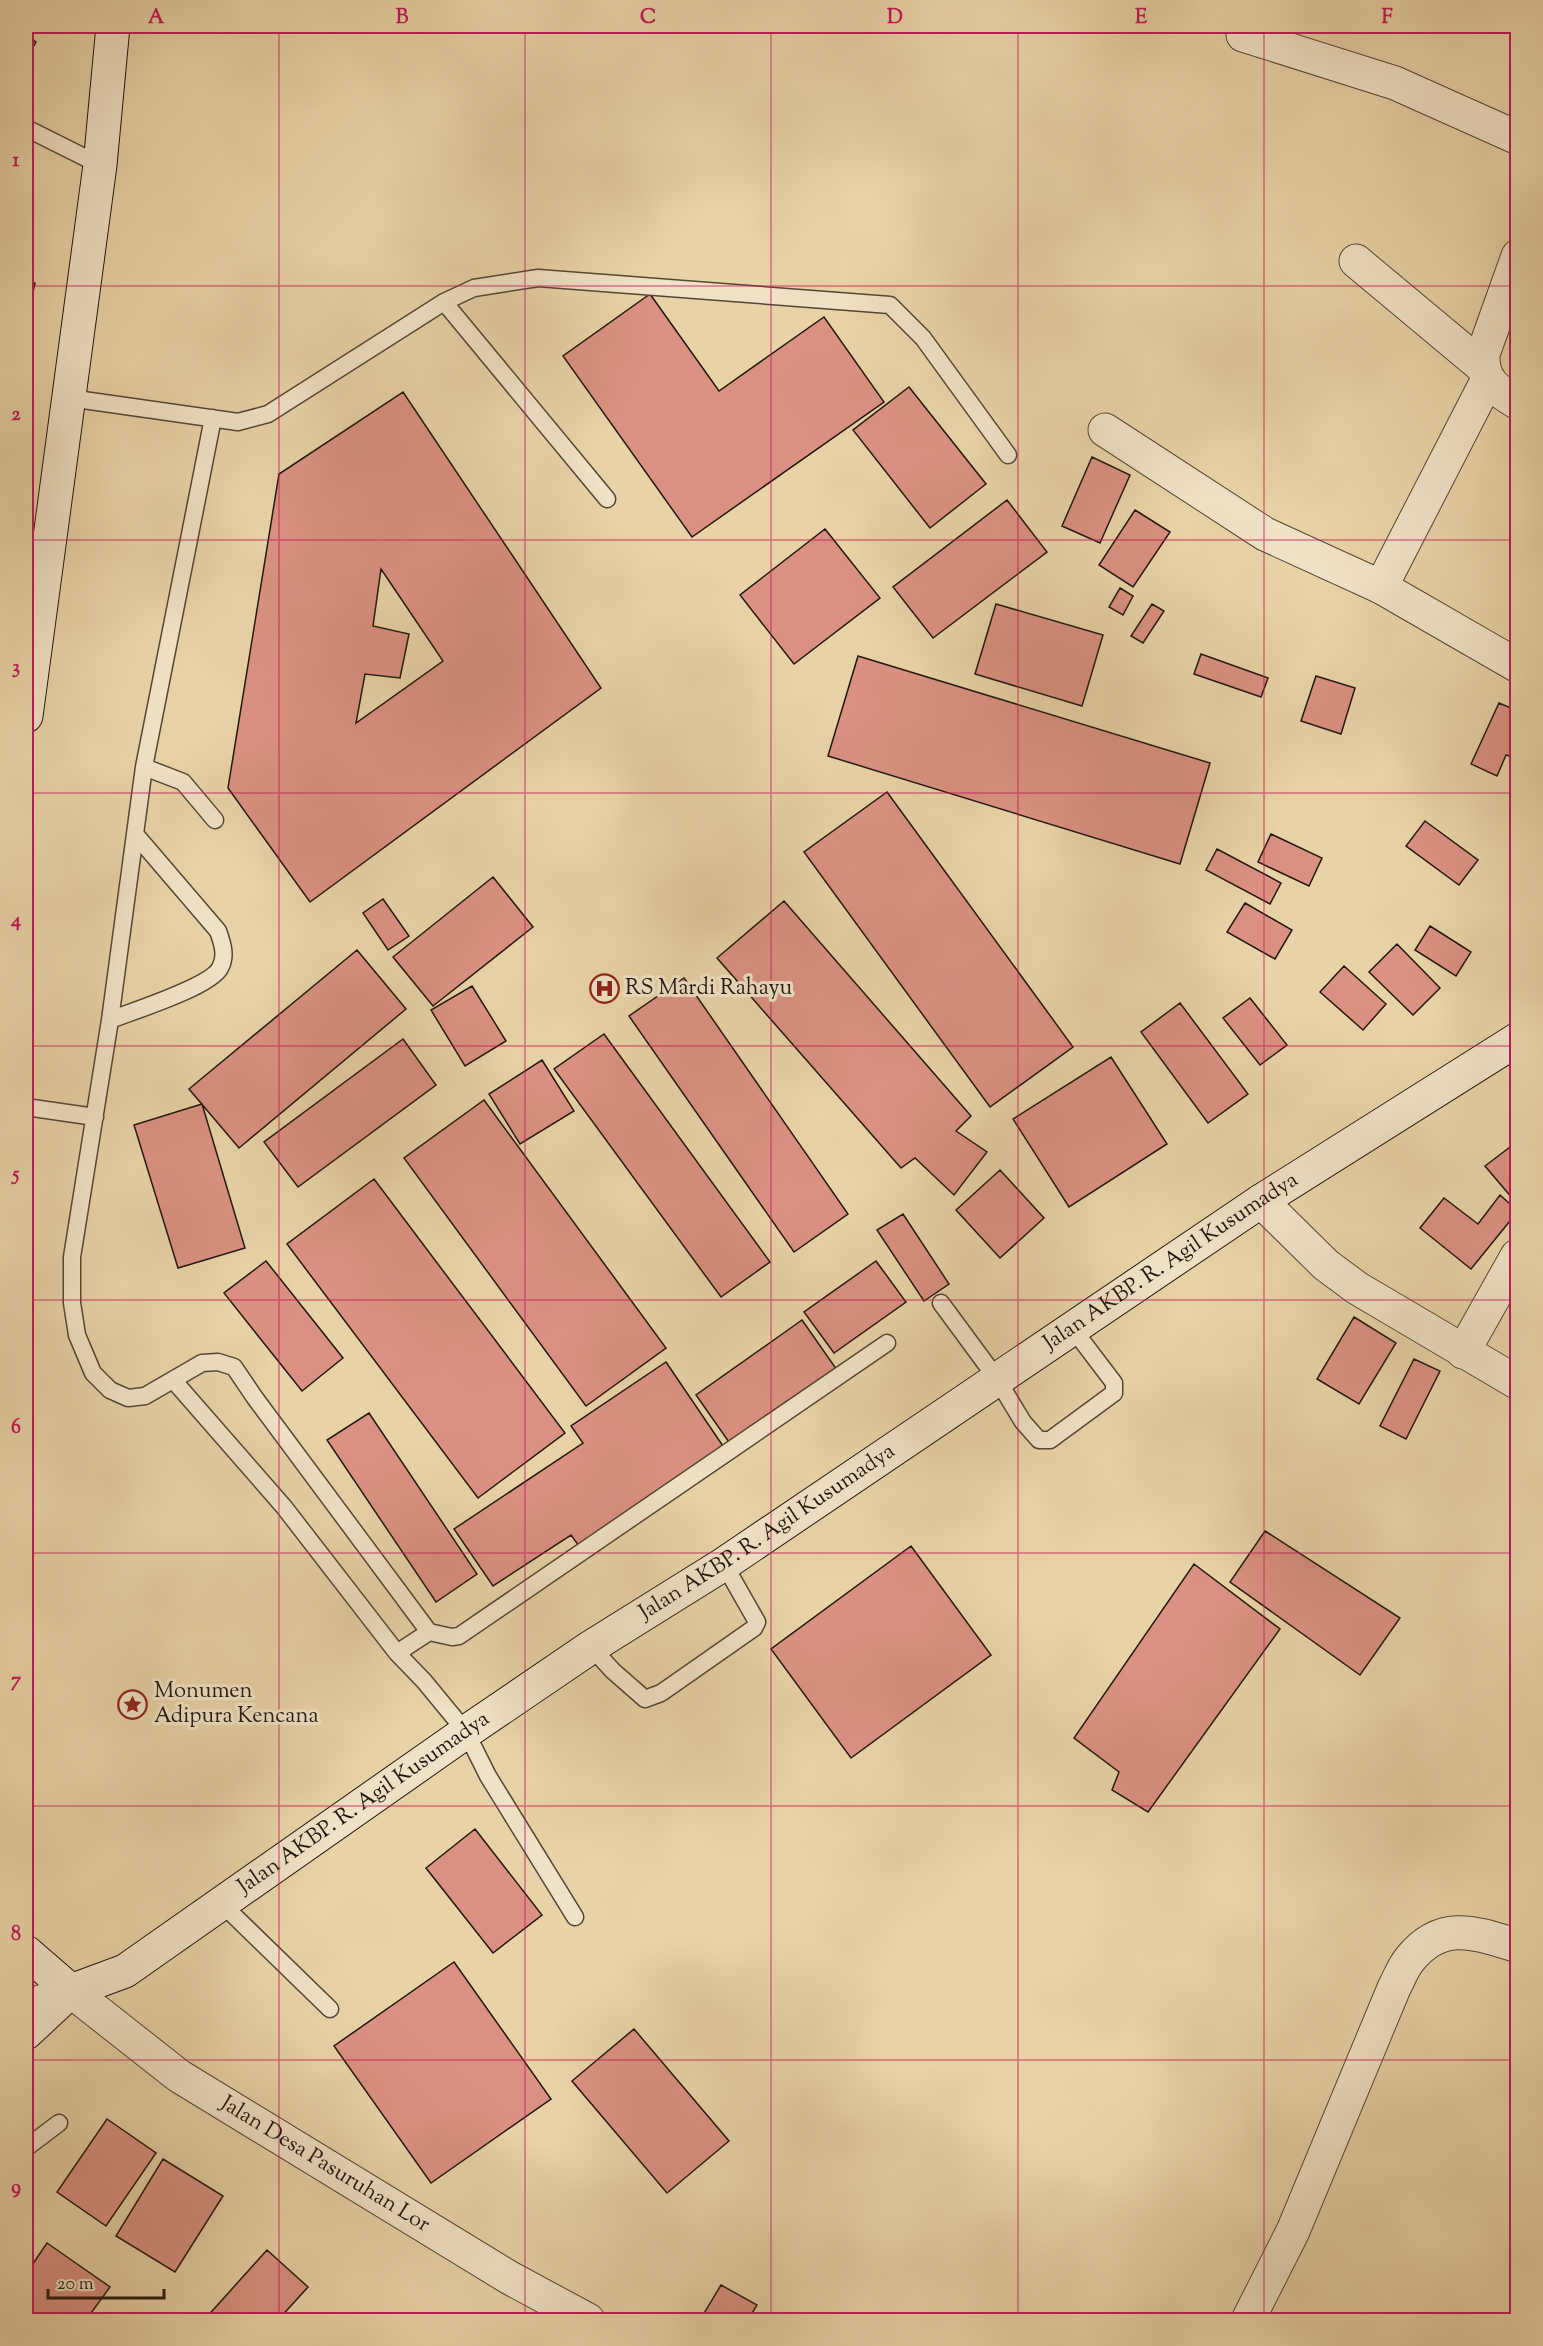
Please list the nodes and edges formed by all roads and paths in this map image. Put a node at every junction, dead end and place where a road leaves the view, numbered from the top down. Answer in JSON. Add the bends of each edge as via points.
{"nodes":[{"id":1,"x":113,"y":26,"type":"edge"},
{"id":2,"x":1243,"y":35,"type":"dead end"},
{"id":3,"x":26,"y":128,"type":"edge"},
{"id":4,"x":1518,"y":138,"type":"edge"},
{"id":5,"x":100,"y":165,"type":"junction"},
{"id":6,"x":1518,"y":256,"type":"edge"},
{"id":7,"x":1356,"y":261,"type":"dead end"},
{"id":8,"x":444,"y":302,"type":"junction"},
{"id":9,"x":1485,"y":373,"type":"junction"},
{"id":10,"x":69,"y":398,"type":"junction"},
{"id":11,"x":1518,"y":403,"type":"edge"},
{"id":12,"x":213,"y":418,"type":"junction"},
{"id":13,"x":1105,"y":430,"type":"dead end"},
{"id":14,"x":1008,"y":455,"type":"dead end"},
{"id":15,"x":606,"y":499,"type":"dead end"},
{"id":16,"x":1381,"y":587,"type":"junction"},
{"id":17,"x":30,"y":651,"type":"edge"},
{"id":18,"x":1518,"y":666,"type":"edge"},
{"id":19,"x":26,"y":716,"type":"edge"},
{"id":20,"x":144,"y":767,"type":"junction"},
{"id":21,"x":215,"y":820,"type":"dead end"},
{"id":22,"x":135,"y":834,"type":"junction"},
{"id":23,"x":110,"y":1020,"type":"junction"},
{"id":24,"x":1518,"y":1039,"type":"edge"},
{"id":25,"x":26,"y":1107,"type":"edge"},
{"id":26,"x":95,"y":1118,"type":"junction"},
{"id":27,"x":1261,"y":1201,"type":"junction"},
{"id":28,"x":1517,"y":1256,"type":"edge"},
{"id":29,"x":941,"y":1303,"type":"dead end"},
{"id":30,"x":1073,"y":1329,"type":"junction"},
{"id":31,"x":887,"y":1343,"type":"dead end"},
{"id":32,"x":1463,"y":1352,"type":"junction"},
{"id":33,"x":998,"y":1379,"type":"junction"},
{"id":34,"x":174,"y":1381,"type":"junction"},
{"id":35,"x":1518,"y":1383,"type":"edge"},
{"id":36,"x":724,"y":1564,"type":"junction"},
{"id":37,"x":429,"y":1632,"type":"junction"},
{"id":38,"x":591,"y":1647,"type":"junction"},
{"id":39,"x":397,"y":1653,"type":"junction"},
{"id":40,"x":466,"y":1732,"type":"junction"},
{"id":41,"x":221,"y":1903,"type":"junction"},
{"id":42,"x":575,"y":1917,"type":"dead end"},
{"id":43,"x":1518,"y":1946,"type":"edge"},
{"id":44,"x":26,"y":1952,"type":"edge"},
{"id":45,"x":71,"y":1991,"type":"junction"},
{"id":46,"x":26,"y":2007,"type":"edge"},
{"id":47,"x":330,"y":2009,"type":"dead end"},
{"id":48,"x":26,"y":2033,"type":"edge"},
{"id":49,"x":59,"y":2123,"type":"dead end"},
{"id":50,"x":26,"y":2148,"type":"edge"},
{"id":51,"x":588,"y":2320,"type":"edge"},
{"id":52,"x":1248,"y":2320,"type":"edge"}],
"edges":[{"from":1,"to":5,"type":"street"},
{"from":2,"to":4,"type":"street","via":[[1395,83]]},
{"from":3,"to":5,"type":"lane"},
{"from":5,"to":10,"type":"street"},
{"from":6,"to":9,"type":"street","via":[[1483,354]]},
{"from":7,"to":9,"type":"street"},
{"from":8,"to":12,"type":"lane","via":[[268,414],[238,422]]},
{"from":8,"to":14,"type":"lane","via":[[474,288],[538,278],[890,305],[922,338]]},
{"from":8,"to":15,"type":"lane"},
{"from":9,"to":11,"type":"street","via":[[1501,393]]},
{"from":9,"to":16,"type":"street"},
{"from":10,"to":12,"type":"lane"},
{"from":10,"to":17,"type":"street"},
{"from":12,"to":20,"type":"lane"},
{"from":13,"to":16,"type":"street","via":[[1265,534]]},
{"from":16,"to":18,"type":"street"},
{"from":17,"to":19,"type":"street"},
{"from":20,"to":21,"type":"lane","via":[[183,782]]},
{"from":20,"to":22,"type":"lane"},
{"from":22,"to":23,"type":"lane"},
{"from":22,"to":23,"type":"lane","via":[[219,931],[224,950],[220,968],[206,982]]},
{"from":23,"to":26,"type":"lane"},
{"from":24,"to":27,"type":"street","name":"Jalan AKBP. R. Agil Kusumadya"},
{"from":25,"to":26,"type":"lane"},
{"from":26,"to":34,"type":"lane","via":[[72,1257],[77,1335],[93,1373],[110,1390],[128,1398],[145,1396]]},
{"from":27,"to":30,"type":"street","name":"Jalan AKBP. R. Agil Kusumadya"},
{"from":27,"to":32,"type":"street","via":[[1326,1265]]},
{"from":28,"to":32,"type":"street"},
{"from":29,"to":33,"type":"lane"},
{"from":30,"to":33,"type":"street","name":"Jalan AKBP. R. Agil Kusumadya"},
{"from":30,"to":33,"type":"lane","via":[[1114,1383],[1114,1393],[1050,1440],[1039,1440],[1031,1431]]},
{"from":31,"to":37,"type":"lane","via":[[459,1636]]},
{"from":32,"to":35,"type":"street"},
{"from":33,"to":36,"type":"street","name":"Jalan AKBP. R. Agil Kusumadya"},
{"from":34,"to":37,"type":"lane","via":[[202,1363],[234,1367]]},
{"from":34,"to":39,"type":"lane","via":[[284,1508]]},
{"from":36,"to":38,"type":"street","name":"Jalan AKBP. R. Agil Kusumadya"},
{"from":36,"to":38,"type":"lane","via":[[757,1622],[754,1628],[661,1693],[645,1699]]},
{"from":37,"to":39,"type":"lane"},
{"from":38,"to":40,"type":"street","name":"Jalan AKBP. R. Agil Kusumadya"},
{"from":39,"to":40,"type":"lane"},
{"from":40,"to":41,"type":"street","name":"Jalan AKBP. R. Agil Kusumadya"},
{"from":40,"to":42,"type":"lane","via":[[488,1776]]},
{"from":41,"to":45,"type":"street","name":"Jalan AKBP. R. Agil Kusumadya","via":[[125,1971]]},
{"from":41,"to":47,"type":"lane"},
{"from":43,"to":52,"type":"street","via":[[1480,1934],[1449,1932],[1426,1943],[1408,1960],[1293,2231]]},
{"from":44,"to":45,"type":"street","name":"Jalan Desa Pasuruhan Lor"},
{"from":45,"to":46,"type":"street"},
{"from":45,"to":48,"type":"street","name":"Jalan AKBP. R. Agil Kusumadya"},
{"from":45,"to":51,"type":"street","name":"Jalan Desa Pasuruhan Lor","via":[[179,2076],[500,2272]]},
{"from":49,"to":50,"type":"lane"}]}
